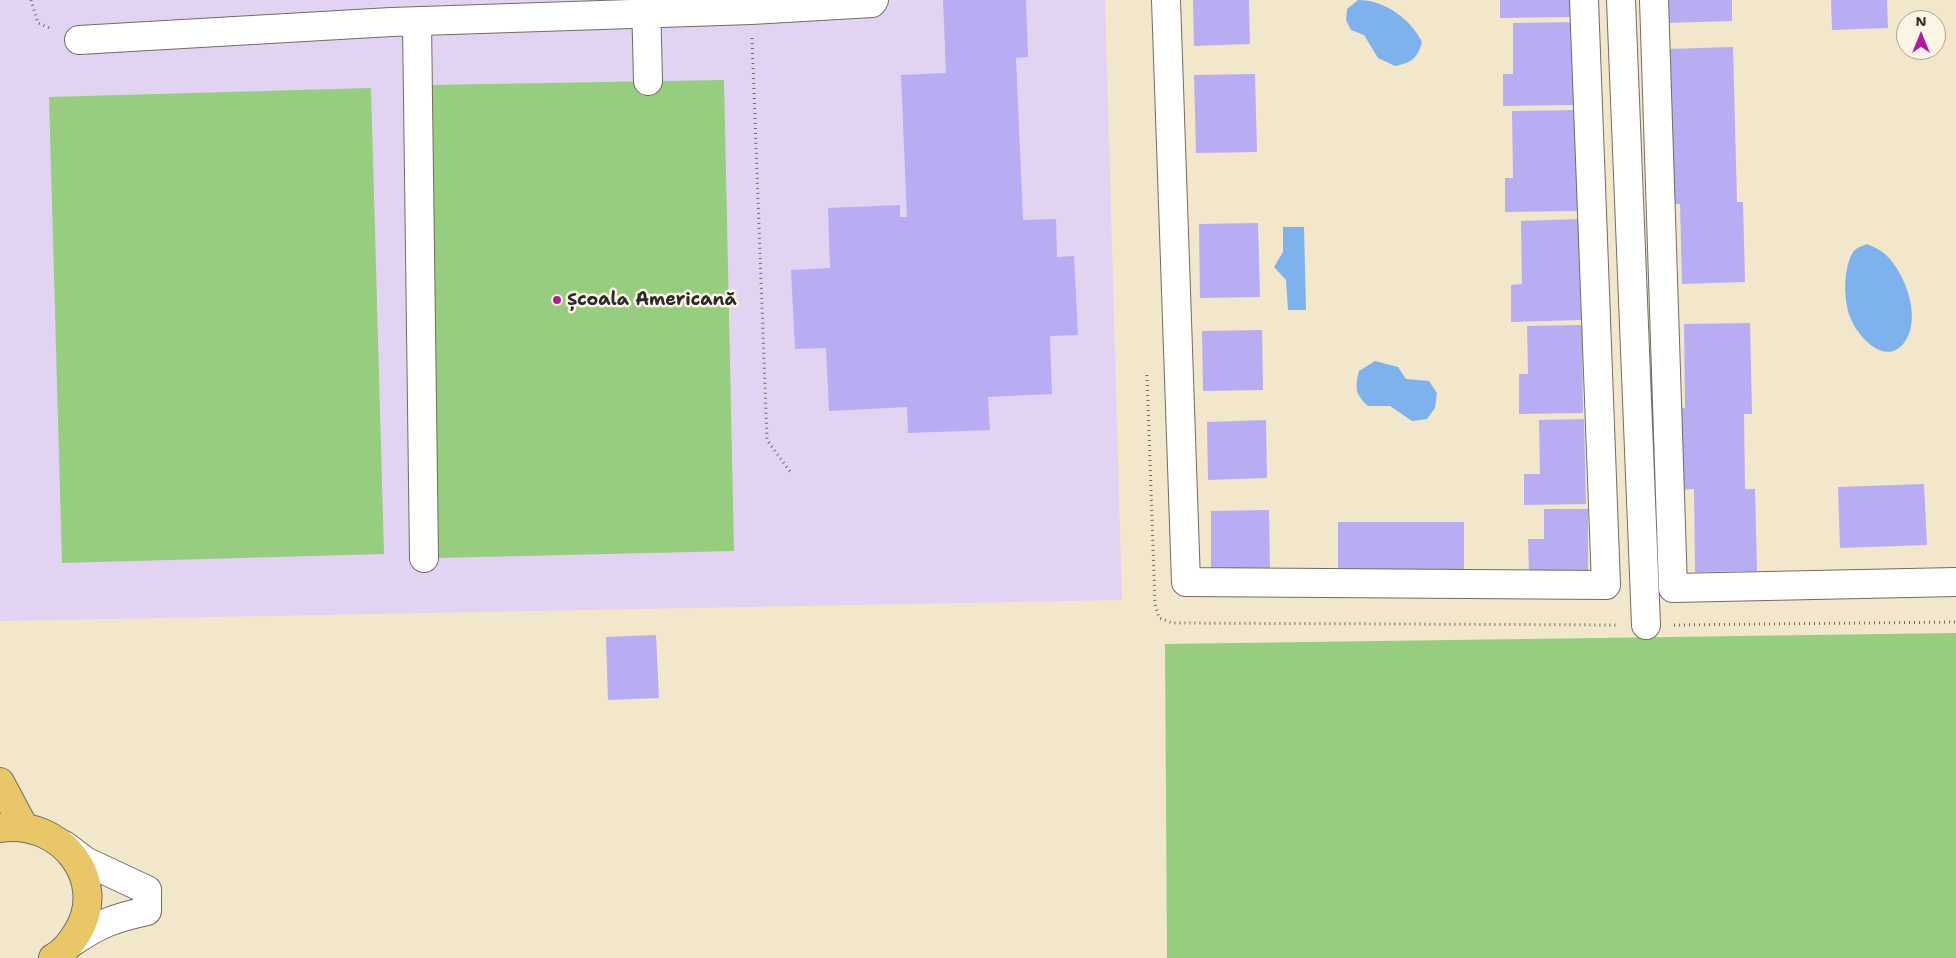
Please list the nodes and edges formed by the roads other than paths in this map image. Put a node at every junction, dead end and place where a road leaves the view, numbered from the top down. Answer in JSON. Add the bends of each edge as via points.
{"nodes":[{"id":1,"x":874,"y":0,"type":"edge"},
{"id":2,"x":1166,"y":0,"type":"edge"},
{"id":3,"x":1584,"y":0,"type":"edge"},
{"id":4,"x":1621,"y":0,"type":"edge"},
{"id":5,"x":1654,"y":0,"type":"edge"},
{"id":6,"x":646,"y":7,"type":"edge"},
{"id":7,"x":417,"y":22,"type":"junction"},
{"id":8,"x":79,"y":40,"type":"road end"},
{"id":9,"x":648,"y":81,"type":"dead end"},
{"id":10,"x":424,"y":558,"type":"dead end"},
{"id":11,"x":1956,"y":582,"type":"edge"},
{"id":12,"x":1646,"y":625,"type":"road end"},
{"id":13,"x":0,"y":782,"type":"edge"},
{"id":14,"x":12,"y":828,"type":"edge"},
{"id":15,"x":62,"y":843,"type":"junction"},
{"id":16,"x":62,"y":950,"type":"edge"}],
"edges":[{"from":1,"to":6,"type":"street","via":[[872,3],[751,10]]},
{"from":2,"to":3,"type":"street","via":[[1186,582],[1606,585]]},
{"from":4,"to":12,"type":"street"},
{"from":5,"to":11,"type":"street","via":[[1673,588]]},
{"from":6,"to":7,"type":"street"},
{"from":6,"to":9,"type":"street"},
{"from":7,"to":8,"type":"street"},
{"from":7,"to":10,"type":"street"},
{"from":13,"to":14,"type":"main road"},
{"from":14,"to":15,"type":"main road","via":[[47,834]]},
{"from":15,"to":16,"type":"main road","via":[[81,870],[86,908],[82,925]]},
{"from":15,"to":16,"type":"street","via":[[85,861],[147,890],[147,911],[116,918],[92,929]]}]}
